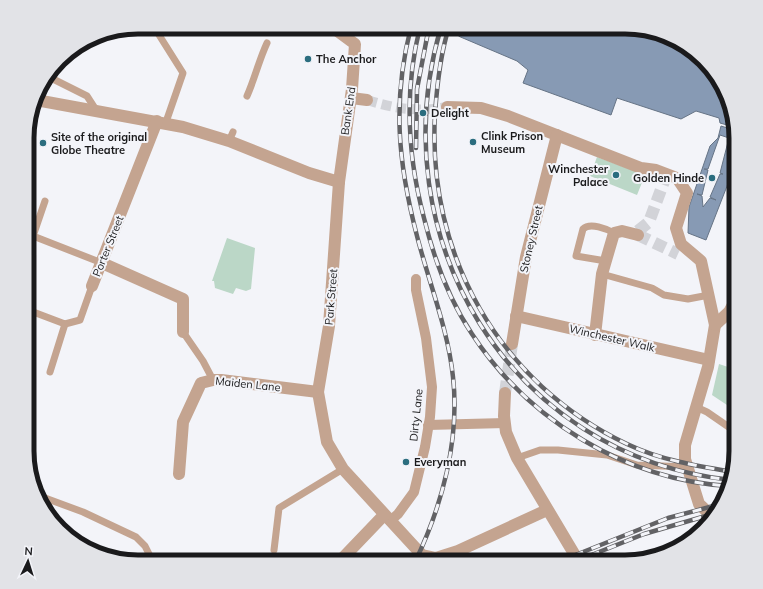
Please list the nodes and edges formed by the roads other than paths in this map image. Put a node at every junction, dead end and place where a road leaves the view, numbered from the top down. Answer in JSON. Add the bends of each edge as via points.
{"nodes":[{"id":1,"x":158,"y":34,"type":"edge"},
{"id":2,"x":341,"y":34,"type":"edge"},
{"id":3,"x":267,"y":43,"type":"dead end"},
{"id":4,"x":53,"y":79,"type":"edge"},
{"id":5,"x":247,"y":96,"type":"dead end"},
{"id":6,"x":351,"y":98,"type":"junction"},
{"id":7,"x":367,"y":100,"type":"tunnel mouth"},
{"id":8,"x":41,"y":101,"type":"edge"},
{"id":9,"x":447,"y":107,"type":"tunnel mouth"},
{"id":10,"x":96,"y":110,"type":"junction"},
{"id":11,"x":161,"y":121,"type":"junction"},
{"id":12,"x":556,"y":135,"type":"junction"},
{"id":13,"x":339,"y":182,"type":"junction"},
{"id":14,"x":46,"y":202,"type":"dead end"},
{"id":15,"x":34,"y":233,"type":"edge"},
{"id":16,"x":614,"y":233,"type":"junction"},
{"id":17,"x":637,"y":234,"type":"tunnel mouth"},
{"id":18,"x":34,"y":236,"type":"edge"},
{"id":19,"x":693,"y":253,"type":"junction"},
{"id":20,"x":678,"y":254,"type":"tunnel mouth"},
{"id":21,"x":606,"y":261,"type":"junction"},
{"id":22,"x":102,"y":263,"type":"junction"},
{"id":23,"x":602,"y":274,"type":"junction"},
{"id":24,"x":416,"y":279,"type":"dead end"},
{"id":25,"x":92,"y":286,"type":"joint"},
{"id":26,"x":709,"y":295,"type":"junction"},
{"id":27,"x":34,"y":312,"type":"edge"},
{"id":28,"x":729,"y":312,"type":"edge"},
{"id":29,"x":516,"y":316,"type":"junction"},
{"id":30,"x":65,"y":324,"type":"junction"},
{"id":31,"x":714,"y":325,"type":"junction"},
{"id":32,"x":183,"y":332,"type":"joint"},
{"id":33,"x":595,"y":337,"type":"junction"},
{"id":34,"x":512,"y":344,"type":"tunnel mouth"},
{"id":35,"x":709,"y":360,"type":"junction"},
{"id":36,"x":50,"y":372,"type":"dead end"},
{"id":37,"x":212,"y":380,"type":"junction"},
{"id":38,"x":318,"y":392,"type":"junction"},
{"id":39,"x":505,"y":393,"type":"tunnel mouth"},
{"id":40,"x":696,"y":407,"type":"junction"},
{"id":41,"x":505,"y":423,"type":"junction"},
{"id":42,"x":428,"y":425,"type":"junction"},
{"id":43,"x":729,"y":427,"type":"edge"},
{"id":44,"x":517,"y":458,"type":"junction"},
{"id":45,"x":687,"y":467,"type":"junction"},
{"id":46,"x":343,"y":469,"type":"junction"},
{"id":47,"x":180,"y":474,"type":"dead end"},
{"id":48,"x":46,"y":498,"type":"edge"},
{"id":49,"x":547,"y":510,"type":"junction"},
{"id":50,"x":708,"y":513,"type":"edge"},
{"id":51,"x":387,"y":518,"type":"junction"},
{"id":52,"x":274,"y":550,"type":"dead end"},
{"id":53,"x":150,"y":555,"type":"edge"},
{"id":54,"x":347,"y":555,"type":"edge"},
{"id":55,"x":422,"y":555,"type":"edge"},
{"id":56,"x":445,"y":555,"type":"edge"},
{"id":57,"x":574,"y":555,"type":"edge"}],
"edges":[{"from":1,"to":11,"type":"lane","via":[[183,73]]},
{"from":2,"to":6,"type":"street","name":"Bank End","via":[[355,44]]},
{"from":3,"to":5,"type":"lane"},
{"from":4,"to":10,"type":"lane","via":[[87,96]]},
{"from":6,"to":7,"type":"street"},
{"from":6,"to":13,"type":"street","name":"Bank End"},
{"from":8,"to":10,"type":"street"},
{"from":9,"to":12,"type":"street","via":[[481,108]]},
{"from":10,"to":11,"type":"street"},
{"from":11,"to":13,"type":"street","via":[[231,137],[309,173]]},
{"from":11,"to":22,"type":"street","name":"Porter Street"},
{"from":12,"to":19,"type":"street","via":[[641,168],[656,170],[670,176],[687,193],[676,228],[681,244]]},
{"from":12,"to":29,"type":"street","name":"Stoney Street","via":[[533,225]]},
{"from":13,"to":38,"type":"street","name":"Park Street","via":[[329,326]]},
{"from":14,"to":15,"type":"lane"},
{"from":16,"to":17,"type":"street","via":[[622,231]]},
{"from":16,"to":21,"type":"street"},
{"from":16,"to":21,"type":"lane","via":[[589,226],[583,229],[576,256]]},
{"from":18,"to":22,"type":"lane"},
{"from":19,"to":20,"type":"street"},
{"from":19,"to":26,"type":"street","via":[[701,262]]},
{"from":21,"to":23,"type":"street"},
{"from":22,"to":25,"type":"street","name":"Porter Street"},
{"from":22,"to":32,"type":"street","via":[[184,299]]},
{"from":23,"to":26,"type":"lane","via":[[652,288],[664,295],[688,299]]},
{"from":23,"to":33,"type":"street"},
{"from":24,"to":42,"type":"street","name":"Dirty Lane","via":[[432,387]]},
{"from":25,"to":30,"type":"lane","name":"Porter Street","via":[[80,320]]},
{"from":26,"to":31,"type":"street"},
{"from":27,"to":30,"type":"lane"},
{"from":28,"to":31,"type":"street"},
{"from":29,"to":33,"type":"street","name":"Winchester Walk"},
{"from":29,"to":34,"type":"street","name":"Stoney Street"},
{"from":30,"to":36,"type":"lane"},
{"from":31,"to":35,"type":"street"},
{"from":32,"to":37,"type":"lane","via":[[203,361]]},
{"from":33,"to":35,"type":"street","name":"Winchester Walk"},
{"from":35,"to":40,"type":"street"},
{"from":37,"to":38,"type":"street","name":"Maiden Lane"},
{"from":37,"to":47,"type":"street","name":"Maiden Lane","via":[[202,383],[183,422]]},
{"from":38,"to":46,"type":"street","name":"Park Street","via":[[327,442]]},
{"from":39,"to":41,"type":"street"},
{"from":40,"to":43,"type":"lane"},
{"from":40,"to":45,"type":"street","via":[[685,445]]},
{"from":41,"to":42,"type":"street"},
{"from":41,"to":44,"type":"street"},
{"from":42,"to":51,"type":"street","name":"Dirty Lane","via":[[414,492],[398,514]]},
{"from":44,"to":45,"type":"lane","via":[[540,450],[558,450],[607,455],[637,465]]},
{"from":44,"to":49,"type":"street"},
{"from":45,"to":50,"type":"street","via":[[699,504]]},
{"from":46,"to":51,"type":"street","name":"Park Street"},
{"from":46,"to":52,"type":"lane","via":[[279,508]]},
{"from":48,"to":53,"type":"lane","via":[[83,512],[136,537]]},
{"from":49,"to":56,"type":"street","name":"Park Street"},
{"from":49,"to":57,"type":"street"},
{"from":51,"to":54,"type":"street"},
{"from":51,"to":55,"type":"street","name":"Park Street"}]}
